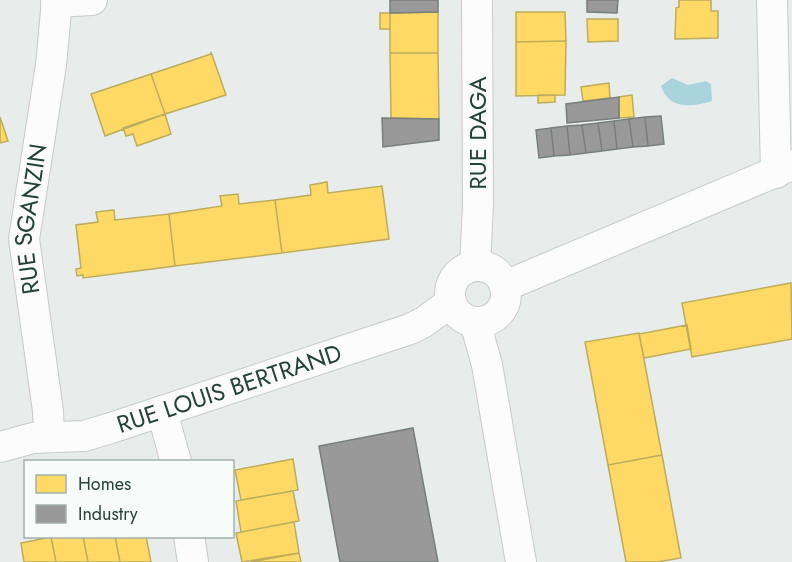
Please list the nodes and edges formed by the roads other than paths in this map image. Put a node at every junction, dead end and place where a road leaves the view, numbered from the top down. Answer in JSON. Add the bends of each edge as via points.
{"nodes":[{"id":1,"x":92,"y":0,"type":"edge"},
{"id":2,"x":477,"y":0,"type":"edge"},
{"id":3,"x":772,"y":0,"type":"edge"},
{"id":4,"x":56,"y":1,"type":"edge"},
{"id":5,"x":784,"y":169,"type":"edge"},
{"id":6,"x":475,"y":266,"type":"junction"},
{"id":7,"x":505,"y":286,"type":"junction"},
{"id":8,"x":451,"y":303,"type":"junction"},
{"id":9,"x":475,"y":322,"type":"junction"},
{"id":10,"x":162,"y":411,"type":"junction"},
{"id":11,"x":49,"y":436,"type":"junction"},
{"id":12,"x":0,"y":447,"type":"edge"},
{"id":13,"x":175,"y":460,"type":"edge"},
{"id":14,"x":189,"y":538,"type":"edge"},
{"id":15,"x":193,"y":562,"type":"edge"},
{"id":16,"x":521,"y":562,"type":"edge"}],
"edges":[{"from":1,"to":4,"type":"street","name":"RUE SGANZIN"},
{"from":2,"to":6,"type":"street","name":"RUE DAGA"},
{"from":3,"to":5,"type":"street"},
{"from":4,"to":11,"type":"street","name":"RUE SGANZIN","via":[[51,65],[24,239]]},
{"from":5,"to":7,"type":"street"},
{"from":6,"to":7,"type":"street","via":[[496,273]]},
{"from":6,"to":8,"type":"street","via":[[454,279]]},
{"from":7,"to":9,"type":"street","via":[[500,312]]},
{"from":8,"to":9,"type":"street","via":[[460,316]]},
{"from":8,"to":10,"type":"street","name":"RUE LOUIS BERTRAND","via":[[410,328]]},
{"from":9,"to":16,"type":"street","via":[[487,365]]},
{"from":10,"to":11,"type":"street","name":"RUE LOUIS BERTRAND","via":[[84,436]]},
{"from":10,"to":13,"type":"street"},
{"from":11,"to":12,"type":"street","name":"RUE LOUIS BERTRAND"},
{"from":14,"to":15,"type":"street"}]}
